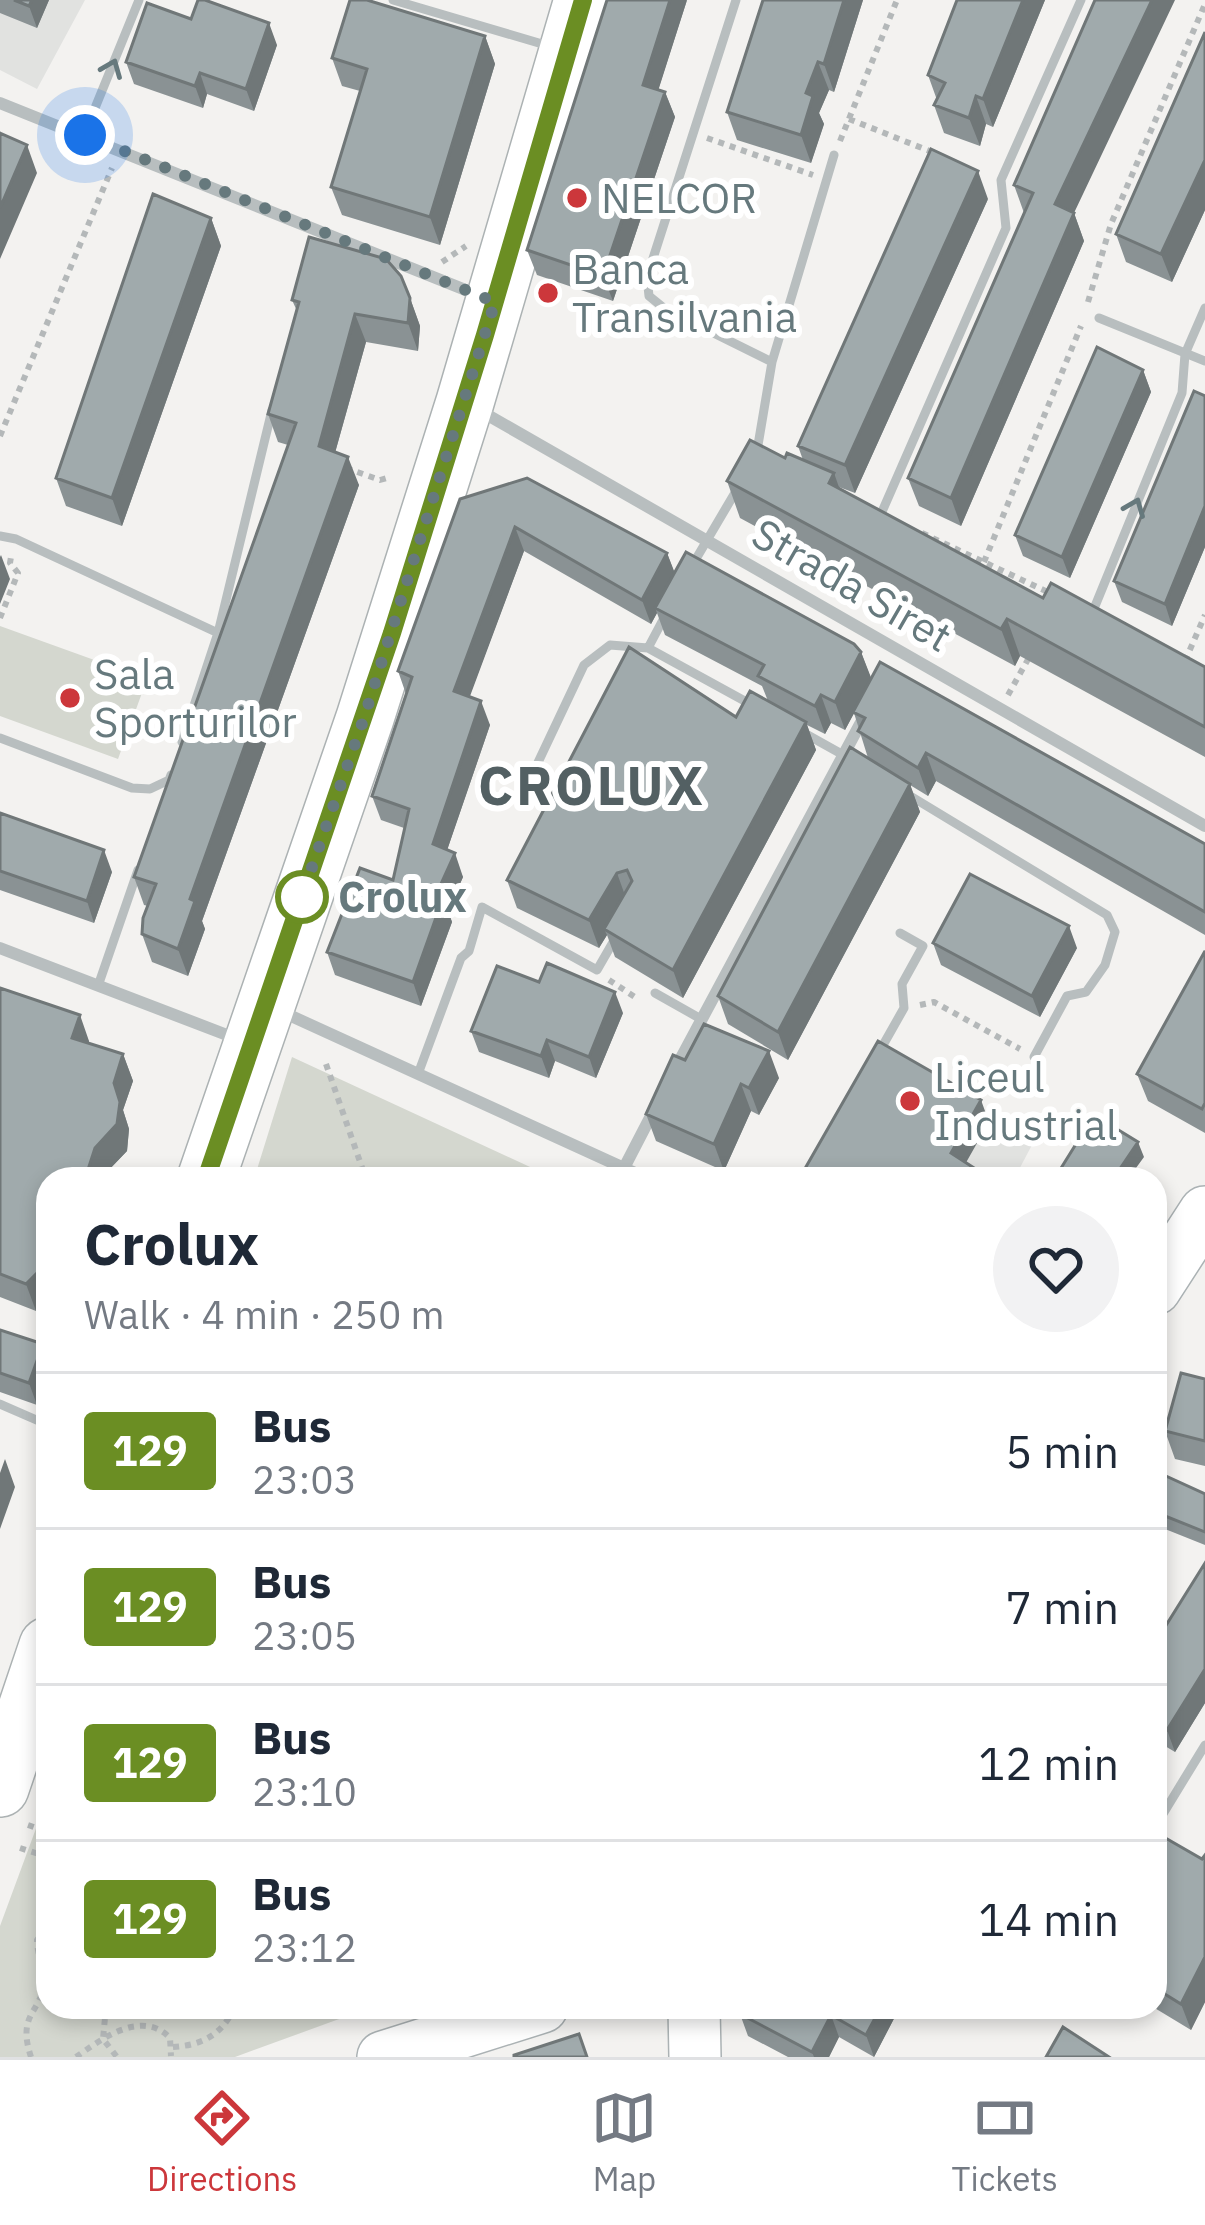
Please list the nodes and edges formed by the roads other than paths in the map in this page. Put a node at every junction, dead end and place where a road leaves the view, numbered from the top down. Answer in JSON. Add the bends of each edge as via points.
{"nodes":[{"id":1,"x":139,"y":0,"type":"edge"},
{"id":2,"x":393,"y":0,"type":"edge"},
{"id":3,"x":736,"y":0,"type":"edge"},
{"id":4,"x":1082,"y":0,"type":"edge"},
{"id":5,"x":575,"y":26,"type":"edge"},
{"id":6,"x":0,"y":103,"type":"edge"},
{"id":7,"x":85,"y":135,"type":"junction"},
{"id":8,"x":834,"y":155,"type":"road end"},
{"id":9,"x":317,"y":232,"type":"junction"},
{"id":10,"x":311,"y":254,"type":"edge"},
{"id":11,"x":495,"y":302,"type":"junction"},
{"id":12,"x":1205,"y":308,"type":"edge"},
{"id":13,"x":1099,"y":318,"type":"dead end"},
{"id":14,"x":1185,"y":353,"type":"junction"},
{"id":15,"x":772,"y":362,"type":"junction"},
{"id":16,"x":1205,"y":362,"type":"edge"},
{"id":17,"x":465,"y":402,"type":"junction"},
{"id":18,"x":273,"y":406,"type":"edge"},
{"id":19,"x":755,"y":461,"type":"edge"},
{"id":20,"x":743,"y":480,"type":"edge"},
{"id":21,"x":860,"y":505,"type":"edge"},
{"id":22,"x":0,"y":536,"type":"edge"},
{"id":23,"x":707,"y":538,"type":"junction"},
{"id":24,"x":687,"y":574,"type":"edge"},
{"id":25,"x":667,"y":611,"type":"edge"},
{"id":26,"x":1109,"y":625,"type":"edge"},
{"id":27,"x":218,"y":633,"type":"junction"},
{"id":28,"x":648,"y":648,"type":"junction"},
{"id":29,"x":898,"y":651,"type":"junction"},
{"id":30,"x":888,"y":672,"type":"edge"},
{"id":31,"x":877,"y":693,"type":"edge"},
{"id":32,"x":761,"y":710,"type":"edge"},
{"id":33,"x":802,"y":733,"type":"edge"},
{"id":34,"x":0,"y":738,"type":"edge"},
{"id":35,"x":844,"y":755,"type":"junction"},
{"id":36,"x":864,"y":768,"type":"edge"},
{"id":37,"x":533,"y":773,"type":"dead end"},
{"id":38,"x":170,"y":780,"type":"junction"},
{"id":39,"x":904,"y":792,"type":"edge"},
{"id":40,"x":162,"y":801,"type":"edge"},
{"id":41,"x":1205,"y":826,"type":"edge"},
{"id":42,"x":141,"y":862,"type":"edge"},
{"id":43,"x":625,"y":922,"type":"edge"},
{"id":44,"x":900,"y":932,"type":"dead end"},
{"id":45,"x":0,"y":948,"type":"edge"},
{"id":46,"x":98,"y":986,"type":"junction"},
{"id":47,"x":655,"y":993,"type":"road end"},
{"id":48,"x":701,"y":1019,"type":"junction"},
{"id":49,"x":258,"y":1024,"type":"junction"},
{"id":50,"x":1034,"y":1057,"type":"road end"},
{"id":51,"x":872,"y":1065,"type":"edge"},
{"id":52,"x":418,"y":1074,"type":"junction"},
{"id":53,"x":668,"y":1083,"type":"edge"},
{"id":54,"x":657,"y":1104,"type":"edge"},
{"id":55,"x":210,"y":1167,"type":"edge"},
{"id":56,"x":622,"y":1167,"type":"edge"},
{"id":57,"x":625,"y":1167,"type":"edge"},
{"id":58,"x":1205,"y":1212,"type":"edge"},
{"id":59,"x":1167,"y":1271,"type":"edge"},
{"id":60,"x":2,"y":1400,"type":"edge"},
{"id":61,"x":36,"y":1415,"type":"edge"},
{"id":62,"x":36,"y":1703,"type":"edge"},
{"id":63,"x":1205,"y":1745,"type":"edge"},
{"id":64,"x":14,"y":1807,"type":"edge"},
{"id":65,"x":1167,"y":1807,"type":"edge"},
{"id":66,"x":508,"y":2019,"type":"edge"},
{"id":67,"x":694,"y":2019,"type":"edge"},
{"id":68,"x":415,"y":2052,"type":"edge"},
{"id":69,"x":695,"y":2057,"type":"edge"}],
"edges":[{"from":7,"to":1,"type":"lane","one_way":true},
{"from":2,"to":5,"type":"lane"},
{"from":3,"to":15,"type":"lane","via":[[647,277],[649,296],[664,309]]},
{"from":4,"to":21,"type":"lane","via":[[1001,180],[1006,228],[881,514]]},
{"from":5,"to":11,"type":"main road"},
{"from":6,"to":7,"type":"street"},
{"from":7,"to":9,"type":"street"},
{"from":8,"to":15,"type":"lane"},
{"from":9,"to":10,"type":"lane"},
{"from":9,"to":11,"type":"street"},
{"from":11,"to":17,"type":"main road"},
{"from":12,"to":14,"type":"lane"},
{"from":13,"to":14,"type":"lane"},
{"from":14,"to":16,"type":"lane"},
{"from":26,"to":14,"type":"lane","one_way":true,"via":[[1090,615],[1182,393]]},
{"from":15,"to":19,"type":"lane"},
{"from":17,"to":23,"type":"street","name":"Strada Siret"},
{"from":17,"to":49,"type":"main road"},
{"from":18,"to":27,"type":"lane"},
{"from":20,"to":23,"type":"lane"},
{"from":22,"to":27,"type":"lane"},
{"from":23,"to":24,"type":"lane"},
{"from":23,"to":29,"type":"street","name":"Strada Siret"},
{"from":25,"to":28,"type":"lane"},
{"from":27,"to":38,"type":"lane"},
{"from":28,"to":32,"type":"lane"},
{"from":28,"to":37,"type":"lane","via":[[610,645],[584,664]]},
{"from":29,"to":30,"type":"street"},
{"from":29,"to":41,"type":"street","name":"Strada Siret"},
{"from":31,"to":35,"type":"street"},
{"from":33,"to":35,"type":"lane"},
{"from":34,"to":38,"type":"lane","via":[[132,788]]},
{"from":35,"to":36,"type":"lane"},
{"from":35,"to":48,"type":"street"},
{"from":38,"to":40,"type":"lane"},
{"from":39,"to":50,"type":"lane","via":[[1107,915],[1115,932],[1105,964],[1086,992],[1067,996]]},
{"from":42,"to":46,"type":"lane"},
{"from":43,"to":52,"type":"lane","via":[[597,970],[482,907]]},
{"from":44,"to":51,"type":"lane","via":[[923,946],[902,984],[904,1008]]},
{"from":45,"to":46,"type":"street"},
{"from":46,"to":49,"type":"street"},
{"from":47,"to":48,"type":"lane"},
{"from":48,"to":53,"type":"street"},
{"from":49,"to":52,"type":"street"},
{"from":49,"to":55,"type":"main road"},
{"from":52,"to":56,"type":"street"},
{"from":54,"to":57,"type":"street"},
{"from":58,"to":59,"type":"main road"},
{"from":60,"to":61,"type":"lane"},
{"from":62,"to":64,"type":"main road"},
{"from":63,"to":65,"type":"lane"},
{"from":66,"to":68,"type":"main road"},
{"from":67,"to":69,"type":"main road"}]}
